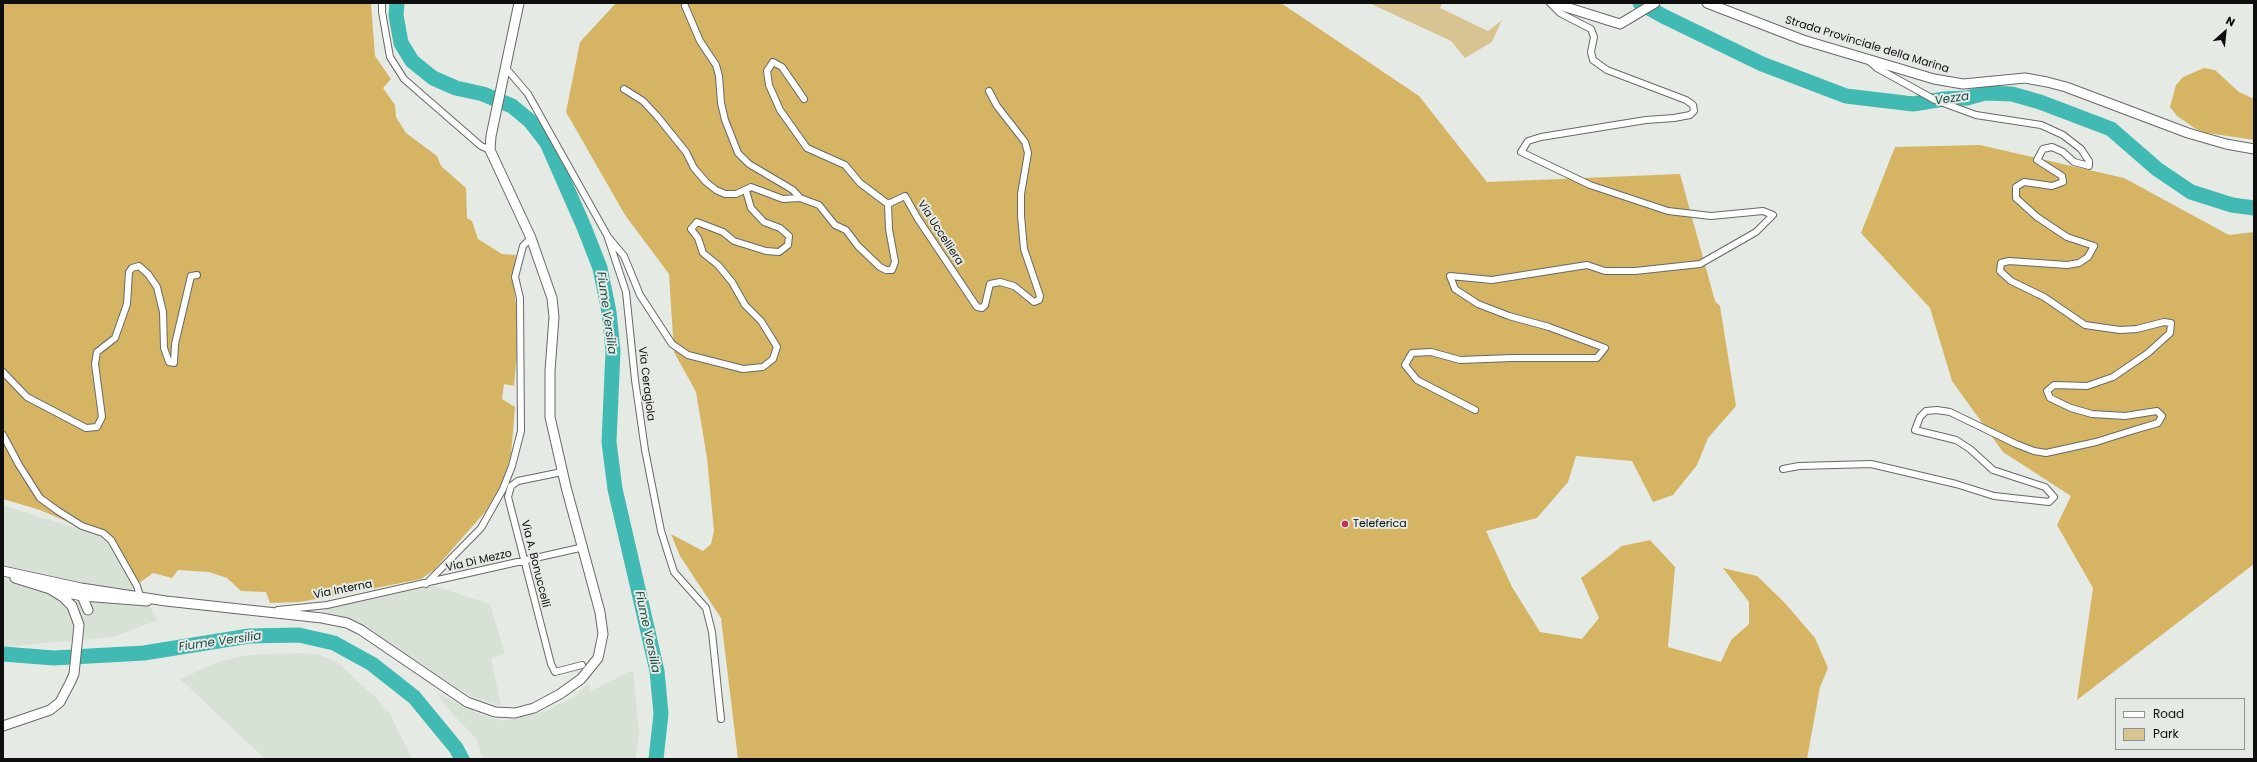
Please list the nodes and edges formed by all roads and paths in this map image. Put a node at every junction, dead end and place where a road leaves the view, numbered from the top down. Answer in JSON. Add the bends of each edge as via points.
{"nodes":[{"id":1,"x":382,"y":3,"type":"edge"},
{"id":2,"x":519,"y":3,"type":"edge"},
{"id":3,"x":1551,"y":3,"type":"edge"},
{"id":4,"x":1655,"y":3,"type":"edge"},
{"id":5,"x":1707,"y":3,"type":"edge"},
{"id":6,"x":685,"y":6,"type":"dead end"},
{"id":7,"x":1868,"y":60,"type":"junction"},
{"id":8,"x":505,"y":67,"type":"junction"},
{"id":9,"x":624,"y":89,"type":"dead end"},
{"id":10,"x":989,"y":90,"type":"dead end"},
{"id":11,"x":804,"y":99,"type":"dead end"},
{"id":12,"x":2254,"y":149,"type":"edge"},
{"id":13,"x":490,"y":150,"type":"junction"},
{"id":14,"x":746,"y":191,"type":"junction"},
{"id":15,"x":800,"y":198,"type":"junction"},
{"id":16,"x":888,"y":204,"type":"junction"},
{"id":17,"x":606,"y":235,"type":"junction"},
{"id":18,"x":531,"y":238,"type":"junction"},
{"id":19,"x":197,"y":275,"type":"dead end"},
{"id":20,"x":3,"y":372,"type":"edge"},
{"id":21,"x":1474,"y":410,"type":"dead end"},
{"id":22,"x":3,"y":434,"type":"edge"},
{"id":23,"x":1783,"y":469,"type":"dead end"},
{"id":24,"x":563,"y":470,"type":"junction"},
{"id":25,"x":584,"y":547,"type":"junction"},
{"id":26,"x":524,"y":561,"type":"junction"},
{"id":27,"x":3,"y":571,"type":"edge"},
{"id":28,"x":426,"y":584,"type":"junction"},
{"id":29,"x":49,"y":586,"type":"junction"},
{"id":30,"x":82,"y":592,"type":"junction"},
{"id":31,"x":140,"y":596,"type":"junction"},
{"id":32,"x":107,"y":599,"type":"junction"},
{"id":33,"x":159,"y":600,"type":"junction"},
{"id":34,"x":74,"y":608,"type":"junction"},
{"id":35,"x":88,"y":610,"type":"junction"},
{"id":36,"x":263,"y":612,"type":"junction"},
{"id":37,"x":79,"y":625,"type":"junction"},
{"id":38,"x":582,"y":665,"type":"dead end"},
{"id":39,"x":721,"y":719,"type":"dead end"},
{"id":40,"x":4,"y":727,"type":"edge"}],
"edges":[{"from":1,"to":13,"type":"street","via":[[390,57],[404,79],[477,143]]},
{"from":2,"to":8,"type":"main road"},
{"from":3,"to":4,"type":"main road","via":[[1620,24]]},
{"from":3,"to":21,"type":"street","via":[[1560,13],[1591,29],[1594,37],[1591,52],[1593,60],[1607,70],[1686,100],[1694,105],[1694,111],[1690,115],[1674,118],[1541,137],[1528,141],[1521,152],[1590,185],[1668,212],[1711,216],[1763,211],[1773,215],[1756,232],[1700,264],[1635,271],[1605,271],[1587,265],[1492,280],[1450,276],[1455,289],[1478,304],[1605,348],[1597,358],[1460,360],[1431,352],[1412,353],[1405,365],[1417,380]]},
{"from":5,"to":7,"type":"main road","name":"Strada Provinciale della Marina","via":[[1803,40]]},
{"from":6,"to":15,"type":"street","via":[[700,41],[716,65],[725,120],[738,153],[749,164],[793,190]]},
{"from":7,"to":12,"type":"main road","name":"Strada Provinciale della Marina","via":[[1934,80],[1962,84],[2025,78],[2066,87],[2188,133]]},
{"from":7,"to":23,"type":"street","via":[[1877,68],[1935,100],[1976,115],[2041,125],[2063,135],[2081,149],[2089,161],[2089,166],[2074,162],[2063,152],[2052,147],[2043,149],[2037,160],[2062,176],[2063,182],[2052,186],[2024,182],[2016,187],[2016,198],[2037,218],[2067,237],[2094,246],[2088,257],[2079,263],[2067,265],[2001,262],[2000,271],[2011,281],[2044,297],[2085,325],[2120,330],[2171,323],[2170,333],[2148,353],[2112,377],[2087,386],[2054,385],[2047,391],[2050,398],[2092,414],[2126,416],[2157,411],[2162,416],[2158,423],[2131,432],[2046,453],[2016,444],[1950,412],[1926,411],[1920,416],[1915,430],[1956,440],[1993,470],[2045,487],[2054,497],[2049,502],[1994,496],[1956,484],[1871,464],[1799,466]]},
{"from":8,"to":13,"type":"main road"},
{"from":8,"to":17,"type":"street","name":"Via Ceragiola","via":[[528,94]]},
{"from":9,"to":14,"type":"street","via":[[643,101],[657,116],[706,182],[725,194]]},
{"from":10,"to":16,"type":"street","name":"Via Uccelliera","via":[[997,106],[1025,142],[1028,153],[1021,194],[1021,216],[1024,249],[1040,296],[1039,300],[1034,302],[1014,286],[1000,282],[990,284],[985,305],[982,308],[977,307],[918,220],[905,196]]},
{"from":11,"to":16,"type":"street","via":[[782,67],[773,62],[767,71],[770,85],[780,110],[807,148],[845,165],[860,183]]},
{"from":13,"to":18,"type":"main road"},
{"from":14,"to":15,"type":"street","via":[[751,188],[783,199]]},
{"from":14,"to":17,"type":"street","via":[[751,208],[764,222],[780,228],[789,236],[788,245],[779,252],[734,242],[723,232],[697,222],[691,229],[698,238],[703,253],[718,265],[732,282],[745,305],[761,321],[777,347],[773,359],[763,367],[743,369],[688,355],[672,344],[640,295],[624,256]]},
{"from":15,"to":16,"type":"street","via":[[819,205],[835,225],[846,230],[880,268],[892,270],[895,262],[889,230]]},
{"from":17,"to":39,"type":"street","name":"Via Ceragiola","via":[[626,292],[644,442],[665,547],[674,572],[706,608],[712,632]]},
{"from":18,"to":24,"type":"main road","via":[[553,304],[550,417]]},
{"from":18,"to":28,"type":"street","via":[[523,246],[515,277],[520,298],[520,431],[512,466],[481,528]]},
{"from":19,"to":20,"type":"street","via":[[191,276],[175,344],[174,363],[169,362],[164,348],[163,312],[157,287],[139,266],[129,272],[127,304],[115,338],[97,352],[94,364],[102,417],[97,427],[86,428],[26,397]]},
{"from":22,"to":31,"type":"street","via":[[40,498],[82,526],[103,533],[111,540]]},
{"from":24,"to":25,"type":"main road"},
{"from":24,"to":26,"type":"street","name":"Via A. Bonuccelli","via":[[518,481],[511,486],[508,497]]},
{"from":25,"to":26,"type":"street","name":"Via Di Mezzo"},
{"from":25,"to":36,"type":"main road","via":[[603,634],[598,658],[573,686],[534,708],[515,713],[495,712],[466,702],[347,623]]},
{"from":26,"to":28,"type":"street","name":"Via Di Mezzo"},
{"from":26,"to":38,"type":"street","name":"Via A. Bonuccelli","via":[[555,672]]},
{"from":27,"to":29,"type":"main road"},
{"from":28,"to":36,"type":"street","name":"Via Interna","via":[[327,605]]},
{"from":29,"to":30,"type":"main road"},
{"from":29,"to":34,"type":"main road"},
{"from":30,"to":31,"type":"main road"},
{"from":30,"to":32,"type":"main road"},
{"from":30,"to":34,"type":"main road"},
{"from":30,"to":35,"type":"main road"},
{"from":31,"to":33,"type":"main road"},
{"from":32,"to":33,"type":"main road","via":[[139,602]]},
{"from":32,"to":35,"type":"main road"},
{"from":33,"to":36,"type":"main road"},
{"from":34,"to":37,"type":"main road"},
{"from":35,"to":37,"type":"main road"},
{"from":37,"to":40,"type":"main road","via":[[75,666],[60,702],[50,710]]}]}
